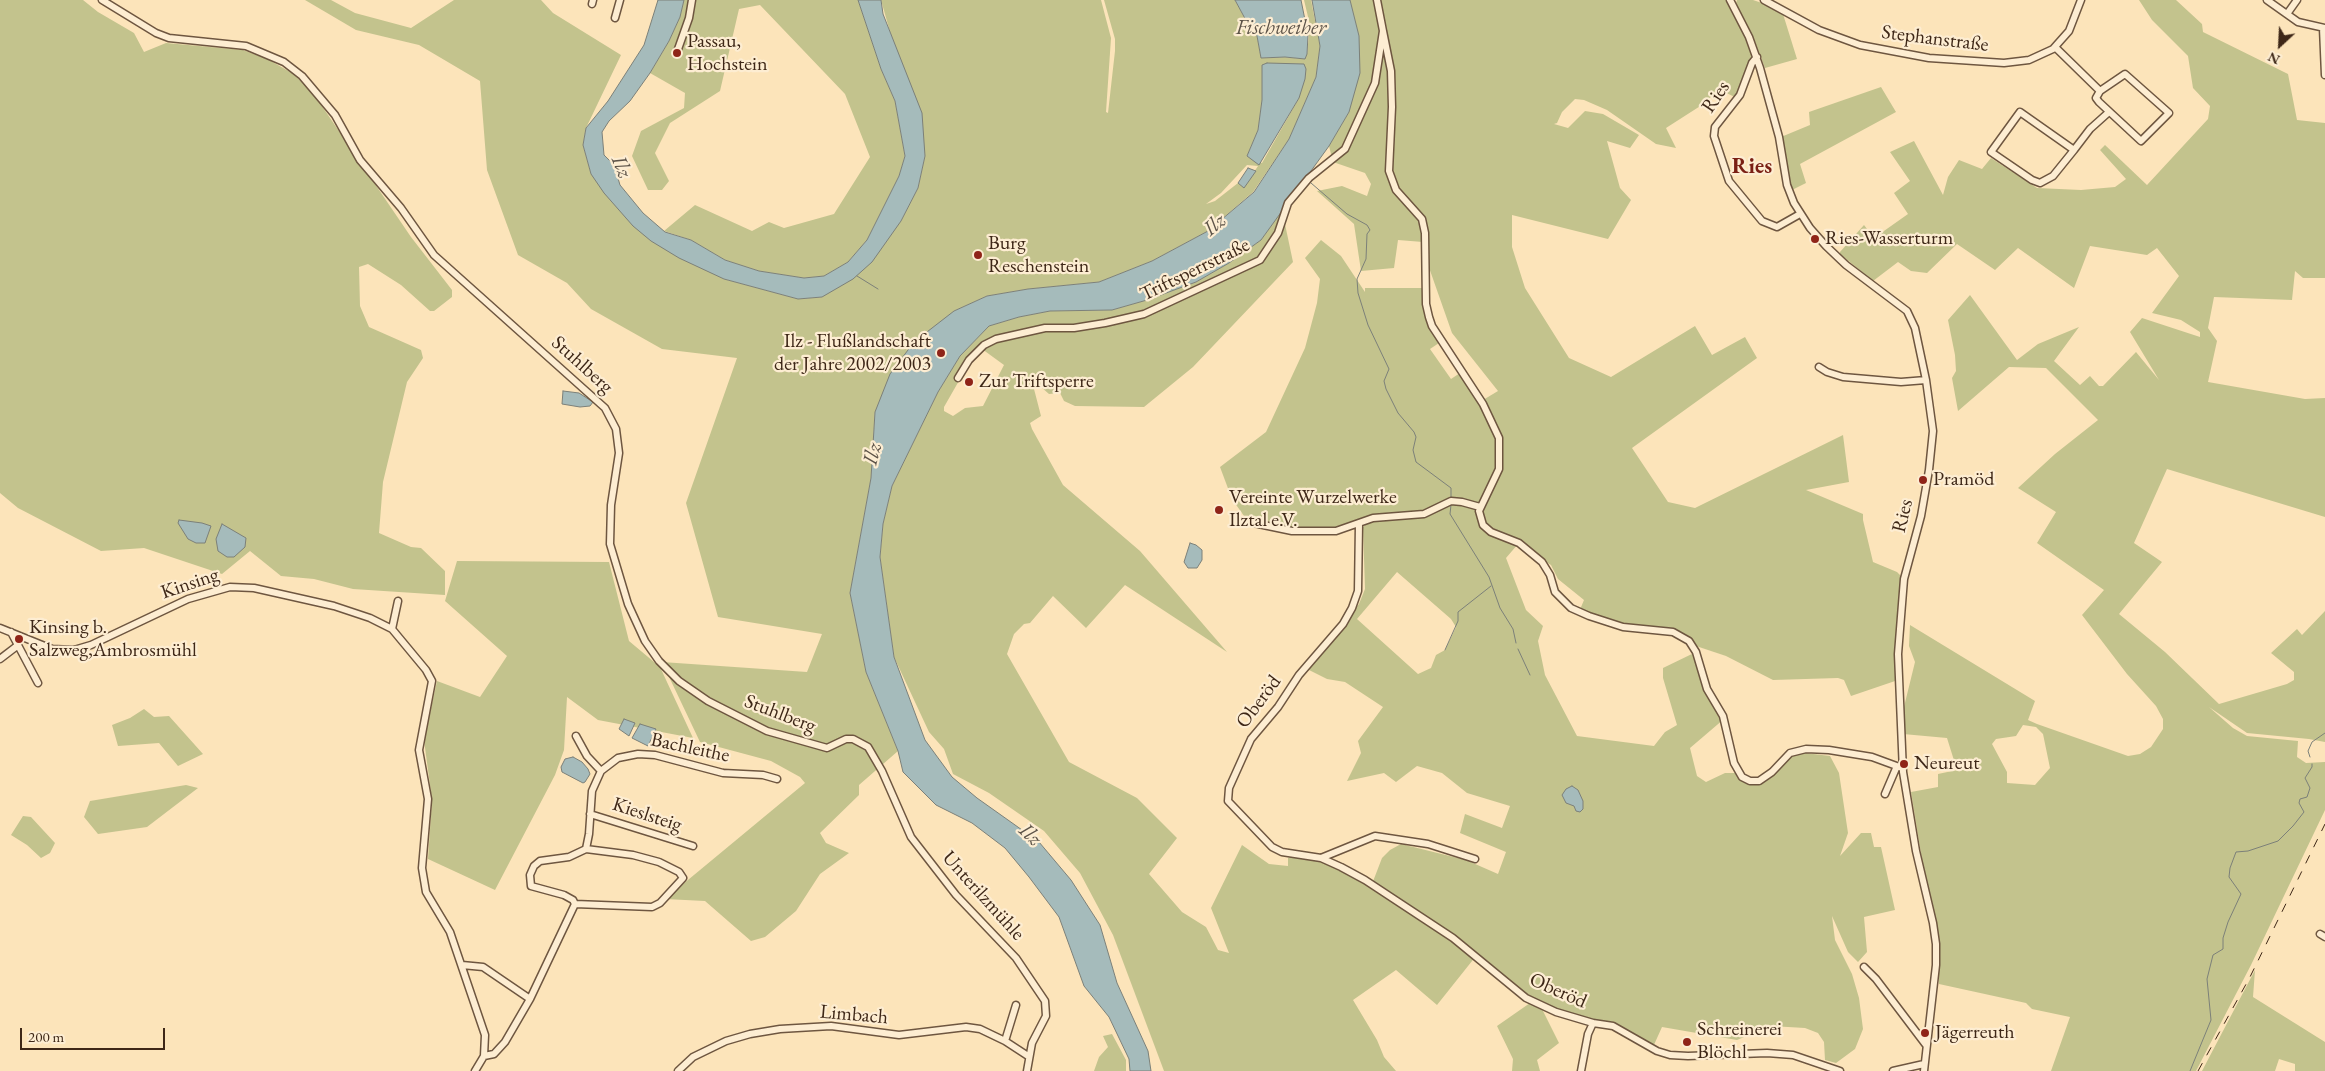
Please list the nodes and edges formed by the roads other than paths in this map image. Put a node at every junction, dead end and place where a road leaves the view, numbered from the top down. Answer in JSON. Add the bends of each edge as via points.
{"nodes":[{"id":1,"x":102,"y":0,"type":"edge"},
{"id":2,"x":620,"y":0,"type":"edge"},
{"id":3,"x":692,"y":0,"type":"edge"},
{"id":4,"x":1377,"y":0,"type":"edge"},
{"id":5,"x":1730,"y":0,"type":"edge"},
{"id":6,"x":1764,"y":0,"type":"edge"},
{"id":7,"x":2080,"y":0,"type":"edge"},
{"id":8,"x":2267,"y":0,"type":"edge"},
{"id":9,"x":2297,"y":0,"type":"edge"},
{"id":10,"x":2287,"y":14,"type":"junction"},
{"id":11,"x":615,"y":18,"type":"dead end"},
{"id":12,"x":2324,"y":28,"type":"edge"},
{"id":13,"x":1383,"y":31,"type":"junction"},
{"id":14,"x":2055,"y":47,"type":"junction"},
{"id":15,"x":677,"y":52,"type":"dead end"},
{"id":16,"x":1757,"y":58,"type":"junction"},
{"id":17,"x":2325,"y":75,"type":"edge"},
{"id":18,"x":2100,"y":91,"type":"junction"},
{"id":19,"x":2109,"y":112,"type":"junction"},
{"id":20,"x":2074,"y":150,"type":"junction"},
{"id":21,"x":1800,"y":214,"type":"junction"},
{"id":22,"x":1819,"y":367,"type":"dead end"},
{"id":23,"x":958,"y":378,"type":"dead end"},
{"id":24,"x":1926,"y":380,"type":"junction"},
{"id":25,"x":1480,"y":507,"type":"junction"},
{"id":26,"x":1244,"y":521,"type":"dead end"},
{"id":27,"x":1359,"y":524,"type":"junction"},
{"id":28,"x":398,"y":601,"type":"dead end"},
{"id":29,"x":0,"y":628,"type":"edge"},
{"id":30,"x":392,"y":629,"type":"junction"},
{"id":31,"x":11,"y":632,"type":"junction"},
{"id":32,"x":17,"y":646,"type":"junction"},
{"id":33,"x":0,"y":658,"type":"edge"},
{"id":34,"x":38,"y":683,"type":"dead end"},
{"id":35,"x":576,"y":736,"type":"dead end"},
{"id":36,"x":867,"y":746,"type":"joint"},
{"id":37,"x":1900,"y":767,"type":"junction"},
{"id":38,"x":601,"y":771,"type":"junction"},
{"id":39,"x":777,"y":778,"type":"dead end"},
{"id":40,"x":1885,"y":794,"type":"dead end"},
{"id":41,"x":590,"y":814,"type":"junction"},
{"id":42,"x":694,"y":846,"type":"dead end"},
{"id":43,"x":586,"y":849,"type":"junction"},
{"id":44,"x":1321,"y":858,"type":"junction"},
{"id":45,"x":1475,"y":859,"type":"dead end"},
{"id":46,"x":575,"y":904,"type":"junction"},
{"id":47,"x":462,"y":965,"type":"junction"},
{"id":48,"x":1864,"y":967,"type":"dead end"},
{"id":49,"x":530,"y":999,"type":"junction"},
{"id":50,"x":1016,"y":1005,"type":"dead end"},
{"id":51,"x":1593,"y":1023,"type":"junction"},
{"id":52,"x":1005,"y":1040,"type":"junction"},
{"id":53,"x":1926,"y":1045,"type":"junction"},
{"id":54,"x":484,"y":1056,"type":"junction"},
{"id":55,"x":1028,"y":1056,"type":"junction"},
{"id":56,"x":1924,"y":1068,"type":"edge"},
{"id":57,"x":475,"y":1071,"type":"edge"},
{"id":58,"x":678,"y":1071,"type":"edge"},
{"id":59,"x":1027,"y":1071,"type":"edge"},
{"id":60,"x":1581,"y":1071,"type":"edge"},
{"id":61,"x":1840,"y":1071,"type":"edge"},
{"id":62,"x":1893,"y":1071,"type":"edge"}],
"edges":[{"from":1,"to":36,"type":"street","name":"Stuhlberg","via":[[145,28],[169,38],[246,46],[284,62],[302,76],[335,115],[360,160],[396,202],[434,255],[605,408],[616,429],[619,453],[611,505],[610,544],[628,604],[644,641],[659,661],[679,681],[708,701],[767,731],[827,748],[846,739],[858,740]]},
{"from":2,"to":11,"type":"street"},
{"from":3,"to":15,"type":"street"},
{"from":4,"to":13,"type":"street","name":"Triftsperrstraße"},
{"from":5,"to":16,"type":"street","name":"Ries"},
{"from":6,"to":14,"type":"street","name":"Stephanstraße","via":[[1836,38],[1887,51],[1942,59],[2004,62],[2035,58]]},
{"from":7,"to":14,"type":"street","name":"Stephanstraße","via":[[2069,31]]},
{"from":8,"to":10,"type":"street"},
{"from":9,"to":10,"type":"street"},
{"from":10,"to":12,"type":"street","via":[[2298,22]]},
{"from":12,"to":17,"type":"street"},
{"from":13,"to":23,"type":"street","name":"Triftsperrstraße","via":[[1375,83],[1345,149],[1309,178],[1288,203],[1278,233],[1260,260],[1144,314],[1074,328],[1045,328],[996,339],[984,345],[969,360]]},
{"from":13,"to":25,"type":"street","via":[[1391,71],[1389,171],[1396,190],[1422,219],[1429,317],[1498,433],[1499,469]]},
{"from":14,"to":18,"type":"street"},
{"from":16,"to":21,"type":"street","name":"Ries","via":[[1787,185]]},
{"from":16,"to":21,"type":"street","name":"Ries","via":[[1740,95],[1715,127],[1714,136],[1729,181],[1762,221],[1777,227]]},
{"from":18,"to":19,"type":"street","via":[[2096,98]]},
{"from":18,"to":19,"type":"street","via":[[2125,74],[2169,113],[2141,141]]},
{"from":19,"to":20,"type":"street"},
{"from":20,"to":20,"type":"street","via":[[2020,112],[1991,152],[2040,183],[2054,176]]},
{"from":21,"to":24,"type":"street","name":"Ries","via":[[1820,240],[1846,265],[1907,311],[1915,328]]},
{"from":22,"to":24,"type":"street","via":[[1843,377],[1901,382]]},
{"from":24,"to":37,"type":"street","name":"Ries","via":[[1933,430],[1921,516],[1906,570],[1898,654]]},
{"from":25,"to":27,"type":"street","via":[[1450,502],[1424,514],[1382,517]]},
{"from":25,"to":37,"type":"street","via":[[1483,525],[1491,532],[1518,543],[1542,562],[1555,592],[1565,603],[1588,616],[1623,627],[1674,632],[1689,641],[1696,652],[1707,689],[1723,716],[1737,770],[1742,777],[1759,781],[1797,750],[1829,750],[1860,755]]},
{"from":26,"to":27,"type":"street","via":[[1292,531],[1336,531]]},
{"from":27,"to":44,"type":"street","name":"Oberöd","via":[[1358,591],[1352,608],[1344,624],[1299,675],[1251,739],[1227,797],[1272,847],[1282,852]]},
{"from":28,"to":30,"type":"street"},
{"from":29,"to":31,"type":"street","name":"Kinsing"},
{"from":30,"to":31,"type":"street","name":"Kinsing","via":[[334,606],[254,588],[230,587],[188,599],[74,650],[52,649]]},
{"from":30,"to":47,"type":"street","name":"Kinsing","via":[[432,680],[419,750],[428,799],[422,868],[426,892],[450,932]]},
{"from":31,"to":32,"type":"street"},
{"from":32,"to":33,"type":"street"},
{"from":32,"to":34,"type":"street"},
{"from":35,"to":38,"type":"street","via":[[587,756]]},
{"from":36,"to":55,"type":"street","name":"Unterilzmühle","via":[[882,771],[911,837],[956,895],[1016,958],[1045,1000],[1046,1016]]},
{"from":37,"to":40,"type":"street"},
{"from":37,"to":53,"type":"street","via":[[1936,944]]},
{"from":38,"to":39,"type":"street","name":"Bachleithe","via":[[613,760],[638,754],[655,755],[723,773]]},
{"from":38,"to":41,"type":"street","via":[[592,791]]},
{"from":41,"to":42,"type":"street","name":"Kieslsteig"},
{"from":41,"to":43,"type":"street"},
{"from":43,"to":46,"type":"street","via":[[569,858],[552,858],[537,863],[530,875],[531,886],[564,895]]},
{"from":43,"to":46,"type":"street","name":"Kieslsteig","via":[[660,862],[679,872],[683,878],[660,903],[652,906]]},
{"from":44,"to":45,"type":"street","via":[[1375,836],[1428,844]]},
{"from":44,"to":51,"type":"street","name":"Oberöd","via":[[1365,880],[1453,938],[1526,998],[1556,1012]]},
{"from":46,"to":49,"type":"street"},
{"from":47,"to":49,"type":"street","via":[[483,968]]},
{"from":47,"to":54,"type":"street","via":[[485,1035]]},
{"from":48,"to":53,"type":"street"},
{"from":49,"to":54,"type":"street","via":[[505,1042],[494,1054]]},
{"from":50,"to":52,"type":"street"},
{"from":51,"to":60,"type":"street","name":"Oberöd"},
{"from":51,"to":61,"type":"street","via":[[1613,1026],[1670,1055],[1794,1055]]},
{"from":52,"to":55,"type":"street","name":"Limbach"},
{"from":52,"to":58,"type":"street","name":"Limbach","via":[[980,1029],[966,1027],[899,1035],[831,1026],[796,1028],[750,1034],[726,1041],[693,1057]]},
{"from":53,"to":56,"type":"street"},
{"from":54,"to":57,"type":"street"},
{"from":55,"to":59,"type":"street","name":"Unterilzmühle"},
{"from":56,"to":62,"type":"street"}]}
